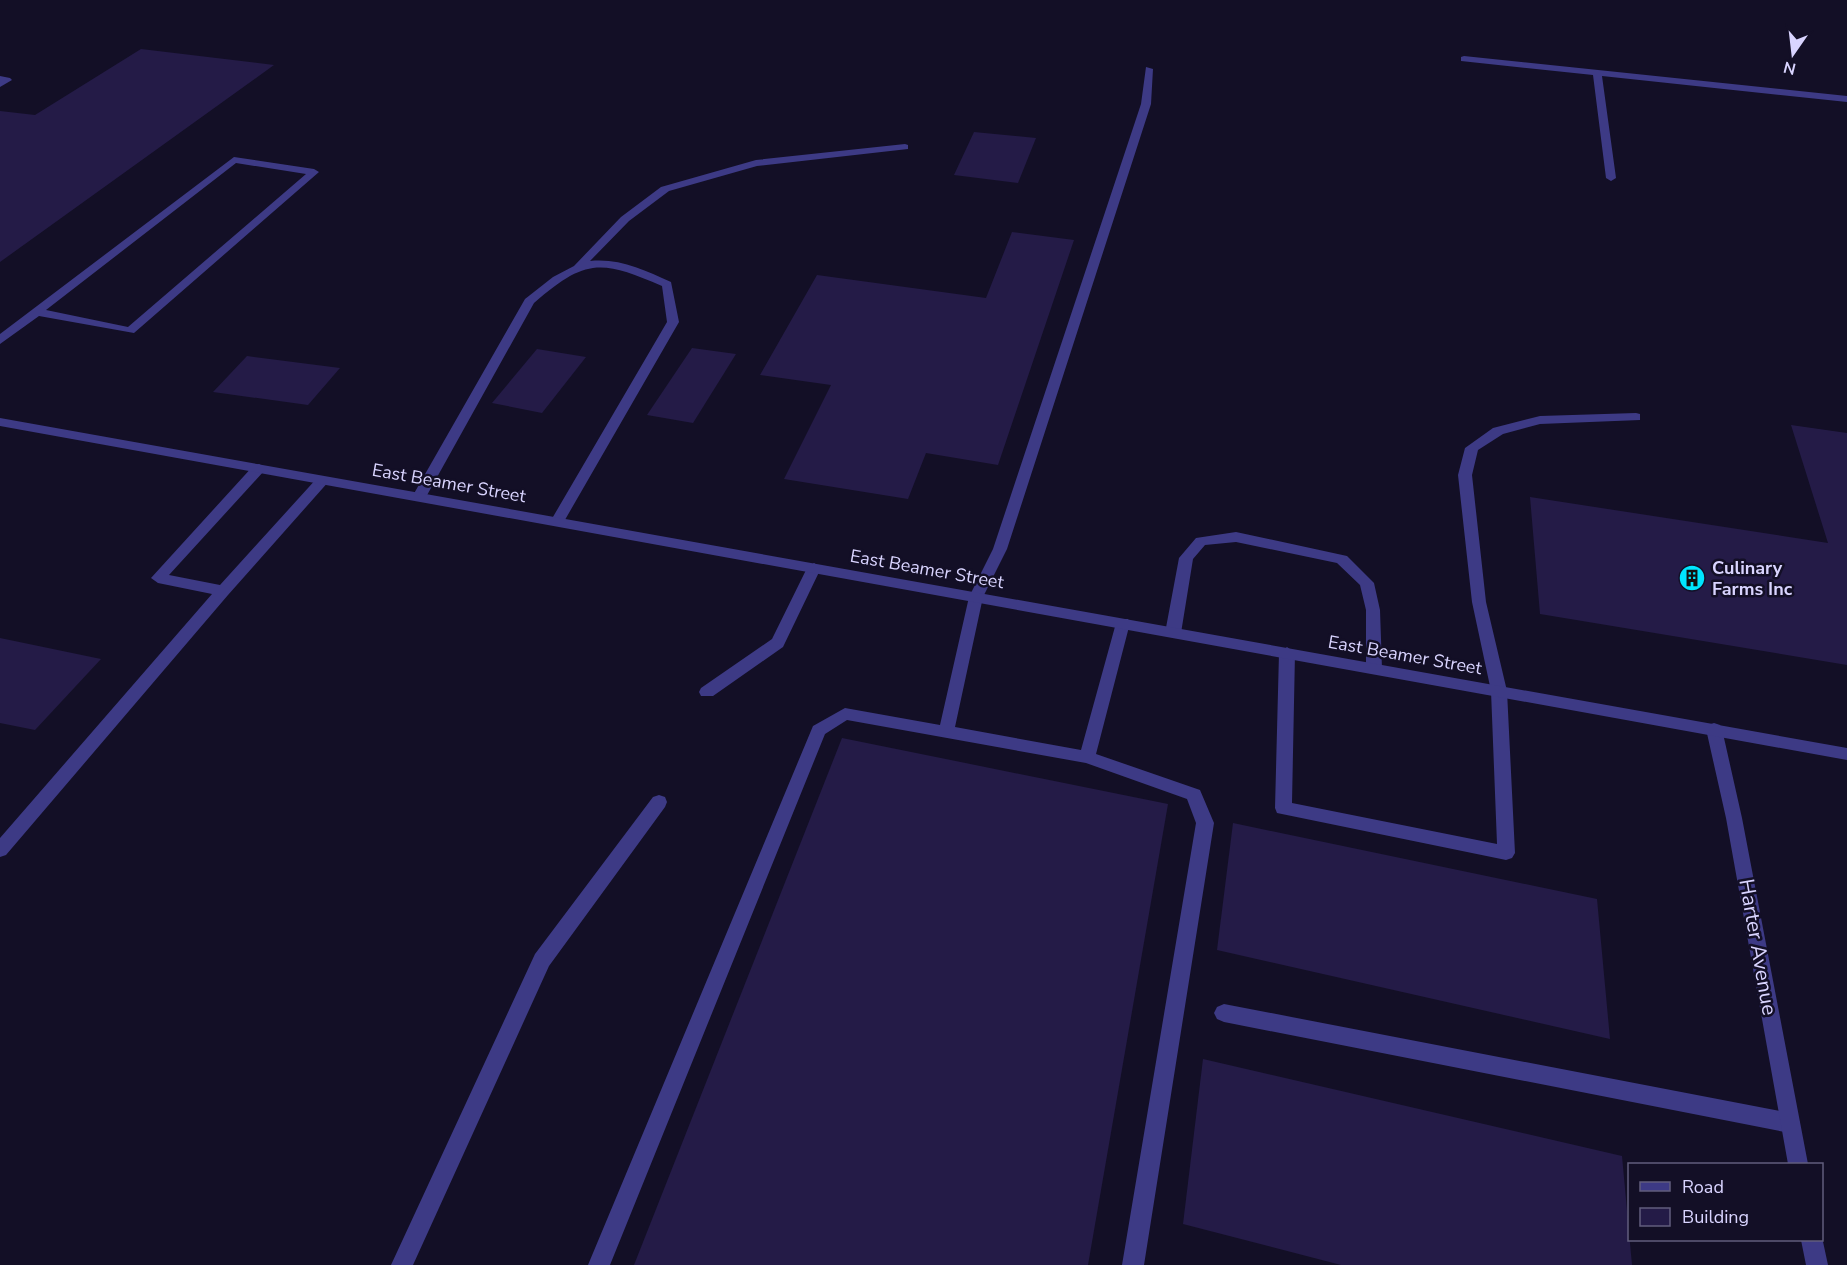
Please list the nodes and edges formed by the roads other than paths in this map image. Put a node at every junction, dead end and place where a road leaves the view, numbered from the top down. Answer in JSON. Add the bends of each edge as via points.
{"nodes":[{"id":1,"x":1464,"y":59,"type":"dead end"},
{"id":2,"x":1149,"y":69,"type":"dead end"},
{"id":3,"x":1597,"y":72,"type":"junction"},
{"id":4,"x":0,"y":79,"type":"edge"},
{"id":5,"x":0,"y":84,"type":"edge"},
{"id":6,"x":1847,"y":99,"type":"edge"},
{"id":7,"x":905,"y":147,"type":"dead end"},
{"id":8,"x":1611,"y":178,"type":"dead end"},
{"id":9,"x":578,"y":268,"type":"junction"},
{"id":10,"x":36,"y":312,"type":"junction"},
{"id":11,"x":0,"y":340,"type":"edge"},
{"id":12,"x":1636,"y":417,"type":"dead end"},
{"id":13,"x":0,"y":422,"type":"edge"},
{"id":14,"x":259,"y":468,"type":"junction"},
{"id":15,"x":323,"y":480,"type":"junction"},
{"id":16,"x":418,"y":497,"type":"junction"},
{"id":17,"x":557,"y":522,"type":"junction"},
{"id":18,"x":814,"y":568,"type":"junction"},
{"id":19,"x":222,"y":591,"type":"junction"},
{"id":20,"x":976,"y":597,"type":"junction"},
{"id":21,"x":1122,"y":623,"type":"junction"},
{"id":22,"x":1173,"y":633,"type":"junction"},
{"id":23,"x":1287,"y":653,"type":"junction"},
{"id":24,"x":1374,"y":669,"type":"junction"},
{"id":25,"x":1499,"y":691,"type":"junction"},
{"id":26,"x":707,"y":692,"type":"dead end"},
{"id":27,"x":1714,"y":729,"type":"junction"},
{"id":28,"x":946,"y":732,"type":"junction"},
{"id":29,"x":1847,"y":754,"type":"edge"},
{"id":30,"x":1088,"y":757,"type":"junction"},
{"id":31,"x":659,"y":802,"type":"dead end"},
{"id":32,"x":0,"y":850,"type":"edge"},
{"id":33,"x":1224,"y":1013,"type":"dead end"},
{"id":34,"x":1790,"y":1123,"type":"junction"},
{"id":35,"x":1798,"y":1163,"type":"edge"},
{"id":36,"x":1812,"y":1241,"type":"edge"},
{"id":37,"x":402,"y":1265,"type":"edge"},
{"id":38,"x":599,"y":1265,"type":"edge"},
{"id":39,"x":1133,"y":1265,"type":"edge"},
{"id":40,"x":1817,"y":1265,"type":"edge"}],
"edges":[{"from":1,"to":3,"type":"street"},
{"from":2,"to":20,"type":"street","via":[[1146,105],[1000,549]]},
{"from":3,"to":6,"type":"street"},
{"from":3,"to":8,"type":"street"},
{"from":4,"to":5,"type":"street","via":[[7,80]]},
{"from":7,"to":9,"type":"street","via":[[756,163],[665,189],[625,219]]},
{"from":9,"to":16,"type":"street","via":[[555,279],[530,301]]},
{"from":9,"to":17,"type":"street","via":[[612,264],[667,284],[673,322]]},
{"from":10,"to":10,"type":"street","via":[[234,160],[314,171],[130,331]]},
{"from":10,"to":11,"type":"street"},
{"from":12,"to":25,"type":"street","via":[[1540,420],[1498,431],[1472,448],[1465,475],[1479,602]]},
{"from":13,"to":14,"type":"street","name":"East Beamer Street"},
{"from":14,"to":15,"type":"street","name":"East Beamer Street"},
{"from":14,"to":19,"type":"street","via":[[158,578]]},
{"from":15,"to":16,"type":"street","name":"East Beamer Street"},
{"from":15,"to":19,"type":"street"},
{"from":16,"to":17,"type":"street","name":"East Beamer Street"},
{"from":17,"to":18,"type":"street","name":"East Beamer Street"},
{"from":18,"to":20,"type":"street","name":"East Beamer Street"},
{"from":18,"to":26,"type":"street","via":[[778,643]]},
{"from":19,"to":32,"type":"street"},
{"from":20,"to":21,"type":"street","name":"East Beamer Street"},
{"from":20,"to":28,"type":"street"},
{"from":21,"to":22,"type":"street","name":"East Beamer Street"},
{"from":21,"to":30,"type":"street"},
{"from":22,"to":23,"type":"street","name":"East Beamer Street"},
{"from":22,"to":24,"type":"street","via":[[1186,558],[1201,541],[1236,537],[1341,560],[1367,583],[1373,610]]},
{"from":23,"to":24,"type":"street","name":"East Beamer Street"},
{"from":23,"to":25,"type":"street","via":[[1283,808],[1506,853]]},
{"from":24,"to":25,"type":"street","name":"East Beamer Street"},
{"from":25,"to":27,"type":"street","name":"East Beamer Street"},
{"from":27,"to":29,"type":"street","name":"East Beamer Street"},
{"from":27,"to":34,"type":"street","name":"Harter Avenue"},
{"from":28,"to":30,"type":"street"},
{"from":28,"to":38,"type":"street","via":[[845,714],[819,730]]},
{"from":30,"to":39,"type":"street","via":[[1194,795],[1205,823]]},
{"from":31,"to":37,"type":"street","via":[[542,960]]},
{"from":33,"to":34,"type":"street"},
{"from":34,"to":35,"type":"street","name":"Harter Avenue"},
{"from":36,"to":40,"type":"street"}]}
